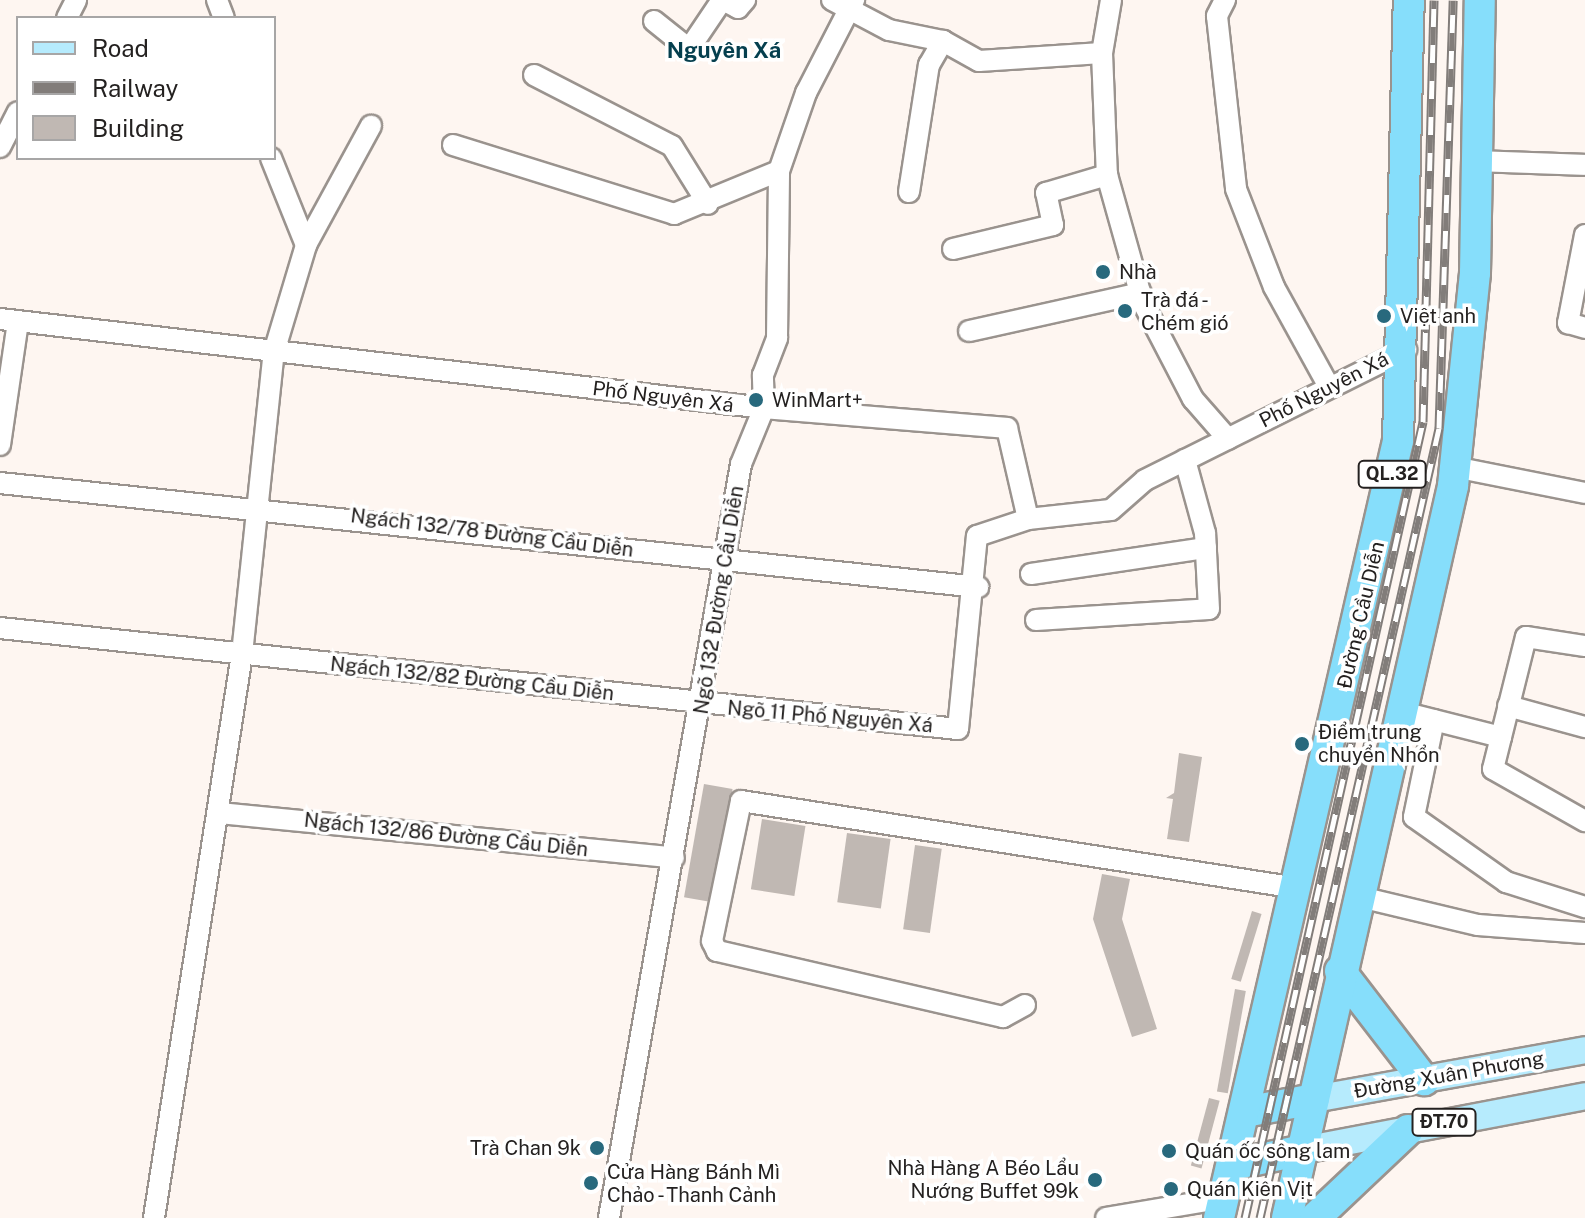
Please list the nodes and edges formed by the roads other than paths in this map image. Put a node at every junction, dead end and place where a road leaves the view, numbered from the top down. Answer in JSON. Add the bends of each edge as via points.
{"nodes":[{"id":1,"x":722,"y":0,"type":"edge"},
{"id":2,"x":745,"y":0,"type":"edge"},
{"id":3,"x":1111,"y":0,"type":"edge"},
{"id":4,"x":1225,"y":0,"type":"edge"},
{"id":5,"x":1409,"y":0,"type":"edge"},
{"id":6,"x":1480,"y":0,"type":"edge"},
{"id":7,"x":844,"y":4,"type":"edge"},
{"id":8,"x":654,"y":21,"type":"dead end"},
{"id":9,"x":943,"y":41,"type":"junction"},
{"id":10,"x":1102,"y":53,"type":"junction"},
{"id":11,"x":534,"y":75,"type":"dead end"},
{"id":12,"x":16,"y":118,"type":"edge"},
{"id":13,"x":371,"y":126,"type":"dead end"},
{"id":14,"x":8,"y":140,"type":"edge"},
{"id":15,"x":453,"y":145,"type":"dead end"},
{"id":16,"x":272,"y":160,"type":"edge"},
{"id":17,"x":1478,"y":161,"type":"junction"},
{"id":18,"x":1585,"y":165,"type":"edge"},
{"id":19,"x":779,"y":171,"type":"junction"},
{"id":20,"x":1107,"y":175,"type":"junction"},
{"id":21,"x":909,"y":192,"type":"dead end"},
{"id":22,"x":708,"y":204,"type":"junction"},
{"id":23,"x":1585,"y":235,"type":"edge"},
{"id":24,"x":306,"y":245,"type":"junction"},
{"id":25,"x":953,"y":249,"type":"dead end"},
{"id":26,"x":1582,"y":259,"type":"edge"},
{"id":27,"x":1141,"y":293,"type":"junction"},
{"id":28,"x":1579,"y":293,"type":"edge"},
{"id":29,"x":9,"y":320,"type":"edge"},
{"id":30,"x":1585,"y":328,"type":"edge"},
{"id":31,"x":969,"y":331,"type":"dead end"},
{"id":32,"x":1406,"y":350,"type":"junction"},
{"id":33,"x":274,"y":352,"type":"junction"},
{"id":34,"x":1328,"y":385,"type":"junction"},
{"id":35,"x":764,"y":408,"type":"junction"},
{"id":36,"x":1228,"y":439,"type":"junction"},
{"id":37,"x":0,"y":445,"type":"edge"},
{"id":38,"x":1185,"y":460,"type":"junction"},
{"id":39,"x":1454,"y":467,"type":"junction"},
{"id":40,"x":0,"y":483,"type":"edge"},
{"id":41,"x":1585,"y":493,"type":"edge"},
{"id":42,"x":258,"y":507,"type":"junction"},
{"id":43,"x":1028,"y":519,"type":"junction"},
{"id":44,"x":1206,"y":548,"type":"junction"},
{"id":45,"x":726,"y":560,"type":"junction"},
{"id":46,"x":1031,"y":574,"type":"dead end"},
{"id":47,"x":978,"y":587,"type":"junction"},
{"id":48,"x":1036,"y":620,"type":"dead end"},
{"id":49,"x":0,"y":628,"type":"edge"},
{"id":50,"x":1585,"y":646,"type":"edge"},
{"id":51,"x":242,"y":654,"type":"junction"},
{"id":52,"x":702,"y":705,"type":"junction"},
{"id":53,"x":1508,"y":706,"type":"junction"},
{"id":54,"x":1402,"y":712,"type":"junction"},
{"id":55,"x":1434,"y":720,"type":"junction"},
{"id":56,"x":1585,"y":727,"type":"edge"},
{"id":57,"x":1501,"y":737,"type":"junction"},
{"id":58,"x":219,"y":813,"type":"junction"},
{"id":59,"x":1585,"y":821,"type":"edge"},
{"id":60,"x":674,"y":858,"type":"junction"},
{"id":61,"x":1297,"y":888,"type":"junction"},
{"id":62,"x":1356,"y":896,"type":"junction"},
{"id":63,"x":1585,"y":907,"type":"edge"},
{"id":64,"x":1585,"y":933,"type":"edge"},
{"id":65,"x":1340,"y":971,"type":"junction"},
{"id":66,"x":1025,"y":1005,"type":"dead end"},
{"id":67,"x":1585,"y":1050,"type":"edge"},
{"id":68,"x":1424,"y":1080,"type":"junction"},
{"id":69,"x":1585,"y":1096,"type":"edge"},
{"id":70,"x":1314,"y":1099,"type":"junction"},
{"id":71,"x":1245,"y":1112,"type":"junction"},
{"id":72,"x":1408,"y":1130,"type":"junction"},
{"id":73,"x":1303,"y":1150,"type":"junction"},
{"id":74,"x":1232,"y":1165,"type":"junction"},
{"id":75,"x":1221,"y":1208,"type":"edge"},
{"id":76,"x":154,"y":1218,"type":"edge"},
{"id":77,"x":609,"y":1218,"type":"edge"},
{"id":78,"x":1106,"y":1218,"type":"edge"},
{"id":79,"x":1287,"y":1218,"type":"edge"},
{"id":80,"x":1315,"y":1218,"type":"edge"}],
"edges":[{"from":1,"to":2,"type":"street","via":[[738,8]]},
{"from":1,"to":8,"type":"street","via":[[689,49]]},
{"from":3,"to":10,"type":"street"},
{"from":4,"to":34,"type":"street","via":[[1217,16],[1236,189],[1274,287]]},
{"from":5,"to":32,"type":"highway","name":"Đường Cầu Diễn","number":"QL.32"},
{"from":6,"to":17,"type":"highway","number":"QL.32"},
{"from":7,"to":9,"type":"street"},
{"from":7,"to":19,"type":"street","name":"Ngõ 132 Đường Cầu Diễn"},
{"from":9,"to":10,"type":"street","via":[[979,61]]},
{"from":9,"to":21,"type":"street","via":[[929,65]]},
{"from":10,"to":20,"type":"street"},
{"from":11,"to":22,"type":"street","via":[[672,146]]},
{"from":12,"to":14,"type":"street"},
{"from":13,"to":24,"type":"street"},
{"from":15,"to":22,"type":"street","via":[[643,207],[674,214]]},
{"from":16,"to":24,"type":"street"},
{"from":17,"to":18,"type":"street"},
{"from":17,"to":39,"type":"highway","number":"QL.32","via":[[1468,380]]},
{"from":19,"to":22,"type":"street"},
{"from":19,"to":35,"type":"street","name":"Ngõ 132 Đường Cầu Diễn","via":[[777,338],[763,375]]},
{"from":20,"to":25,"type":"street","via":[[1046,193],[1053,225]]},
{"from":20,"to":27,"type":"street"},
{"from":23,"to":26,"type":"street"},
{"from":24,"to":33,"type":"street"},
{"from":26,"to":28,"type":"street"},
{"from":27,"to":31,"type":"street"},
{"from":27,"to":36,"type":"street","via":[[1193,399]]},
{"from":28,"to":30,"type":"street","via":[[1568,323]]},
{"from":29,"to":33,"type":"street","name":"Phố Nguyên Xá"},
{"from":29,"to":37,"type":"street"},
{"from":32,"to":34,"type":"street","name":"Phố Nguyên Xá"},
{"from":32,"to":61,"type":"highway","name":"Đường Cầu Diễn","number":"QL.32","via":[[1382,527]]},
{"from":33,"to":35,"type":"street","name":"Phố Nguyên Xá"},
{"from":33,"to":42,"type":"street"},
{"from":34,"to":36,"type":"street","name":"Phố Nguyên Xá"},
{"from":35,"to":43,"type":"street","name":"Phố Nguyên Xá","via":[[1007,428]]},
{"from":35,"to":45,"type":"street","name":"Ngõ 132 Đường Cầu Diễn","via":[[741,464]]},
{"from":36,"to":38,"type":"street","name":"Phố Nguyên Xá"},
{"from":38,"to":43,"type":"street","name":"Phố Nguyên Xá","via":[[1145,480],[1111,510]]},
{"from":38,"to":44,"type":"street"},
{"from":39,"to":41,"type":"street"},
{"from":39,"to":54,"type":"highway","number":"QL.32"},
{"from":40,"to":42,"type":"street","name":"Ngách 132/78 Đường Cầu Diễn"},
{"from":42,"to":45,"type":"street","name":"Ngách 132/78 Đường Cầu Diễn"},
{"from":42,"to":51,"type":"street"},
{"from":43,"to":47,"type":"street","via":[[977,536]]},
{"from":44,"to":46,"type":"street"},
{"from":44,"to":48,"type":"street","via":[[1209,609]]},
{"from":45,"to":47,"type":"street","name":"Ngách 132/78 Đường Cầu Diễn"},
{"from":45,"to":52,"type":"street","name":"Ngõ 132 Đường Cầu Diễn"},
{"from":47,"to":52,"type":"street","name":"Ngõ 11 Phố Nguyên Xá","via":[[958,729]]},
{"from":49,"to":51,"type":"street","name":"Ngách 132/82 Đường Cầu Diễn"},
{"from":50,"to":53,"type":"street","via":[[1526,637]]},
{"from":51,"to":52,"type":"street","name":"Ngách 132/82 Đường Cầu Diễn"},
{"from":51,"to":58,"type":"street"},
{"from":52,"to":60,"type":"street","name":"Ngõ 132 Đường Cầu Diễn"},
{"from":53,"to":56,"type":"street"},
{"from":53,"to":57,"type":"street"},
{"from":54,"to":55,"type":"street"},
{"from":54,"to":62,"type":"highway","number":"QL.32"},
{"from":55,"to":57,"type":"street"},
{"from":55,"to":63,"type":"street","via":[[1414,817],[1506,882]]},
{"from":57,"to":59,"type":"street","via":[[1493,769]]},
{"from":58,"to":60,"type":"street","name":"Ngách 132/86 Đường Cầu Diễn"},
{"from":58,"to":76,"type":"street"},
{"from":60,"to":77,"type":"street","name":"Ngõ 132 Đường Cầu Diễn"},
{"from":61,"to":66,"type":"street","via":[[741,801],[712,941],[717,951],[1003,1017]]},
{"from":61,"to":71,"type":"highway","name":"Đường Cầu Diễn","number":"QL.32"},
{"from":62,"to":64,"type":"street","via":[[1478,925]]},
{"from":62,"to":65,"type":"highway","number":"QL.32"},
{"from":65,"to":68,"type":"highway"},
{"from":65,"to":70,"type":"highway","number":"QL.32"},
{"from":67,"to":68,"type":"main road","name":"Đường Xuân Phương","number":"ĐT.70"},
{"from":68,"to":70,"type":"main road","name":"Đường Xuân Phương","number":"ĐT.70"},
{"from":69,"to":72,"type":"main road","number":"ĐT.70"},
{"from":70,"to":71,"type":"highway","number":"ĐT.70"},
{"from":70,"to":73,"type":"highway","number":"QL.32"},
{"from":71,"to":74,"type":"highway","name":"Đường Cầu Diễn","number":"QL.32"},
{"from":72,"to":73,"type":"main road","number":"ĐT.70"},
{"from":72,"to":80,"type":"highway"},
{"from":73,"to":74,"type":"highway","number":"ĐT.70"},
{"from":73,"to":79,"type":"highway","number":"QL.32"},
{"from":74,"to":75,"type":"highway","name":"Đường Cầu Diễn","number":"QL.32"},
{"from":75,"to":78,"type":"street"}]}
